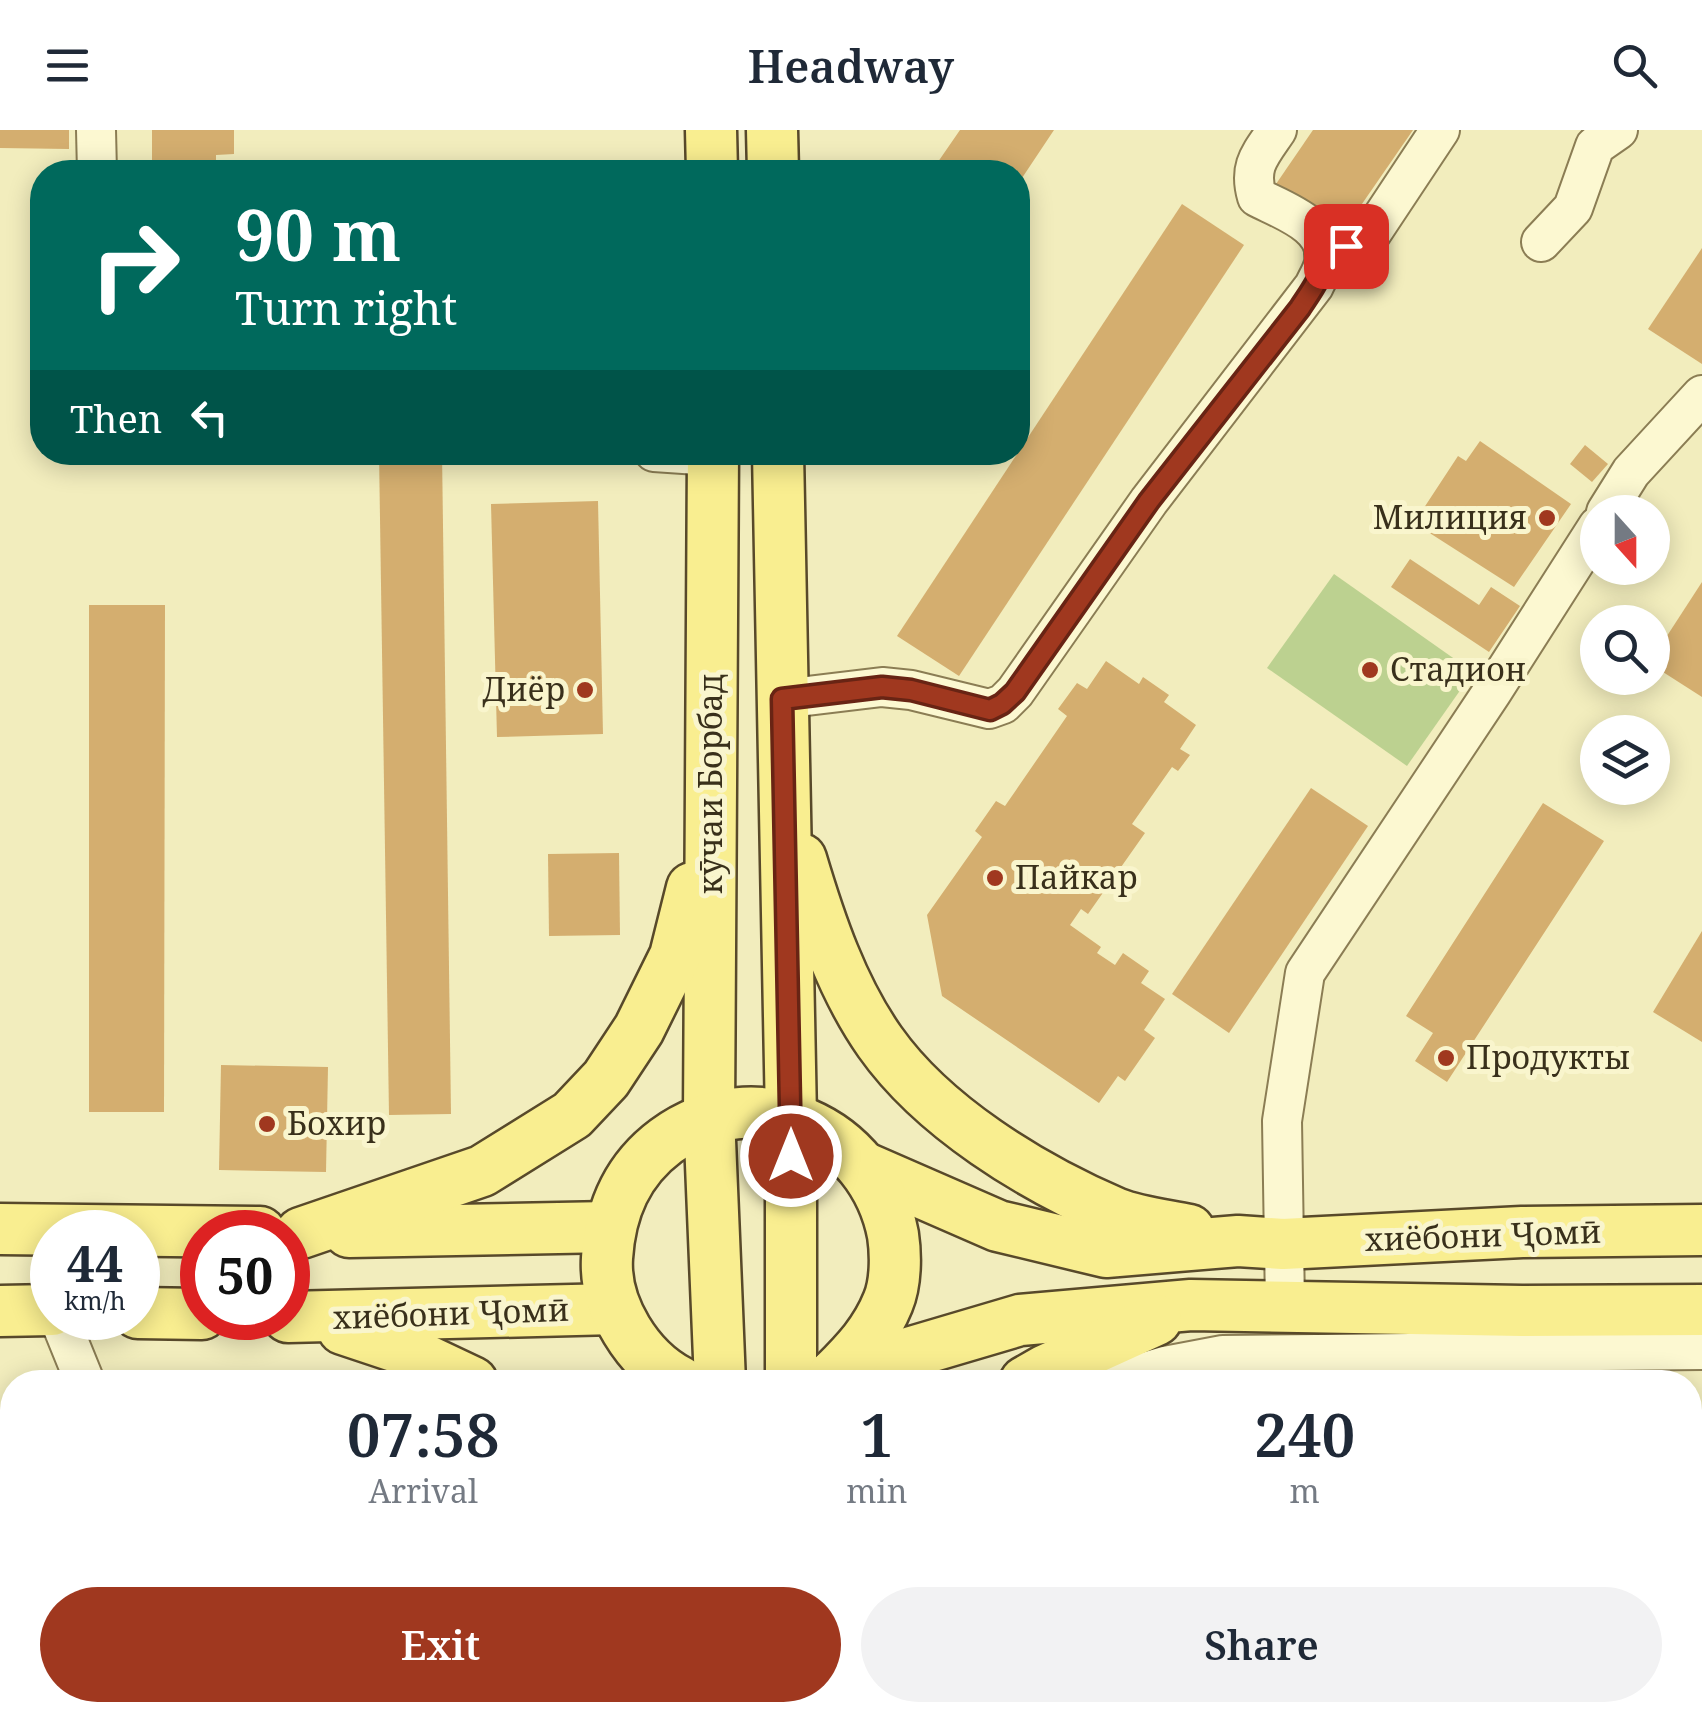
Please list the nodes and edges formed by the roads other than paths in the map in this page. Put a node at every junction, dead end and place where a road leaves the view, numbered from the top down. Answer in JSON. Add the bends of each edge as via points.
{"nodes":[{"id":1,"x":96,"y":130,"type":"edge"},
{"id":2,"x":712,"y":130,"type":"edge"},
{"id":3,"x":772,"y":130,"type":"edge"},
{"id":4,"x":1277,"y":130,"type":"edge"},
{"id":5,"x":1440,"y":130,"type":"edge"},
{"id":6,"x":1618,"y":130,"type":"edge"},
{"id":7,"x":97,"y":160,"type":"edge"},
{"id":8,"x":712,"y":160,"type":"edge"},
{"id":9,"x":772,"y":160,"type":"edge"},
{"id":10,"x":1541,"y":242,"type":"dead end"},
{"id":11,"x":1324,"y":253,"type":"junction"},
{"id":12,"x":1702,"y":395,"type":"edge"},
{"id":13,"x":713,"y":465,"type":"edge"},
{"id":14,"x":778,"y":465,"type":"edge"},
{"id":15,"x":1617,"y":495,"type":"edge"},
{"id":16,"x":1580,"y":554,"type":"edge"},
{"id":17,"x":782,"y":699,"type":"junction"},
{"id":18,"x":782,"y":796,"type":"junction"},
{"id":19,"x":711,"y":815,"type":"junction"},
{"id":20,"x":709,"y":1116,"type":"junction"},
{"id":21,"x":791,"y":1118,"type":"junction"},
{"id":22,"x":866,"y":1168,"type":"junction"},
{"id":23,"x":310,"y":1225,"type":"edge"},
{"id":24,"x":609,"y":1227,"type":"junction"},
{"id":25,"x":0,"y":1229,"type":"edge"},
{"id":26,"x":1702,"y":1230,"type":"edge"},
{"id":27,"x":180,"y":1232,"type":"edge"},
{"id":28,"x":310,"y":1233,"type":"edge"},
{"id":29,"x":1262,"y":1242,"type":"junction"},
{"id":30,"x":1191,"y":1305,"type":"junction"},
{"id":31,"x":1285,"y":1305,"type":"junction"},
{"id":32,"x":615,"y":1308,"type":"junction"},
{"id":33,"x":30,"y":1310,"type":"edge"},
{"id":34,"x":1702,"y":1310,"type":"edge"},
{"id":35,"x":0,"y":1311,"type":"edge"},
{"id":36,"x":310,"y":1317,"type":"edge"},
{"id":37,"x":310,"y":1320,"type":"edge"},
{"id":38,"x":1522,"y":1332,"type":"junction"},
{"id":39,"x":68,"y":1340,"type":"edge"},
{"id":40,"x":1702,"y":1350,"type":"edge"},
{"id":41,"x":80,"y":1370,"type":"edge"},
{"id":42,"x":447,"y":1370,"type":"edge"},
{"id":43,"x":665,"y":1370,"type":"edge"},
{"id":44,"x":720,"y":1370,"type":"edge"},
{"id":45,"x":814,"y":1370,"type":"edge"},
{"id":46,"x":829,"y":1370,"type":"edge"},
{"id":47,"x":849,"y":1370,"type":"edge"},
{"id":48,"x":1046,"y":1370,"type":"edge"},
{"id":49,"x":1152,"y":1370,"type":"edge"}],
"edges":[{"from":1,"to":7,"type":"street"},
{"from":2,"to":8,"type":"main road"},
{"from":3,"to":9,"type":"main road"},
{"from":4,"to":11,"type":"street","via":[[1251,178],[1257,197],[1307,223]]},
{"from":5,"to":11,"type":"street","via":[[1367,240]]},
{"from":6,"to":10,"type":"street","via":[[1596,146],[1573,208]]},
{"from":11,"to":17,"type":"street","via":[[1300,308],[1002,704],[990,710],[882,687]]},
{"from":12,"to":15,"type":"street"},
{"from":13,"to":19,"type":"main road","name":"кӯчаи Борбад"},
{"from":14,"to":17,"type":"main road"},
{"from":16,"to":29,"type":"street","via":[[1305,973]]},
{"from":17,"to":18,"type":"main road"},
{"from":18,"to":21,"type":"main road"},
{"from":18,"to":29,"type":"main road","via":[[850,993],[917,1086],[994,1148],[1118,1214]]},
{"from":19,"to":20,"type":"main road","name":"кӯчаи Борбад"},
{"from":19,"to":23,"type":"main road","via":[[675,956],[638,1030],[572,1114],[482,1171]]},
{"from":20,"to":21,"type":"main road","via":[[757,1112]]},
{"from":20,"to":24,"type":"main road","via":[[648,1154],[624,1188]]},
{"from":20,"to":44,"type":"main road","name":"кӯчаи Борбад"},
{"from":21,"to":22,"type":"main road","via":[[832,1137]]},
{"from":21,"to":45,"type":"main road"},
{"from":22,"to":29,"type":"main road","via":[[998,1226],[1106,1252]]},
{"from":22,"to":46,"type":"main road","via":[[888,1208],[896,1252],[889,1300],[868,1342]]},
{"from":24,"to":28,"type":"main road"},
{"from":24,"to":32,"type":"main road","via":[[606,1268]]},
{"from":25,"to":27,"type":"main road"},
{"from":26,"to":29,"type":"main road","name":"хиёбони Ҷомӣ"},
{"from":29,"to":31,"type":"street"},
{"from":30,"to":31,"type":"main road","name":"хиёбони Ҷомӣ"},
{"from":30,"to":47,"type":"main road","name":"хиёбони Ҷомӣ","via":[[1020,1320]]},
{"from":30,"to":48,"type":"main road"},
{"from":31,"to":38,"type":"main road","name":"хиёбони Ҷомӣ"},
{"from":32,"to":36,"type":"main road","name":"хиёбони Ҷомӣ"},
{"from":32,"to":43,"type":"main road","via":[[639,1350]]},
{"from":33,"to":35,"type":"main road"},
{"from":34,"to":38,"type":"main road","name":"хиёбони Ҷомӣ"},
{"from":37,"to":42,"type":"main road"},
{"from":38,"to":40,"type":"street"},
{"from":38,"to":49,"type":"street","via":[[1223,1355]]},
{"from":39,"to":41,"type":"street"}]}
